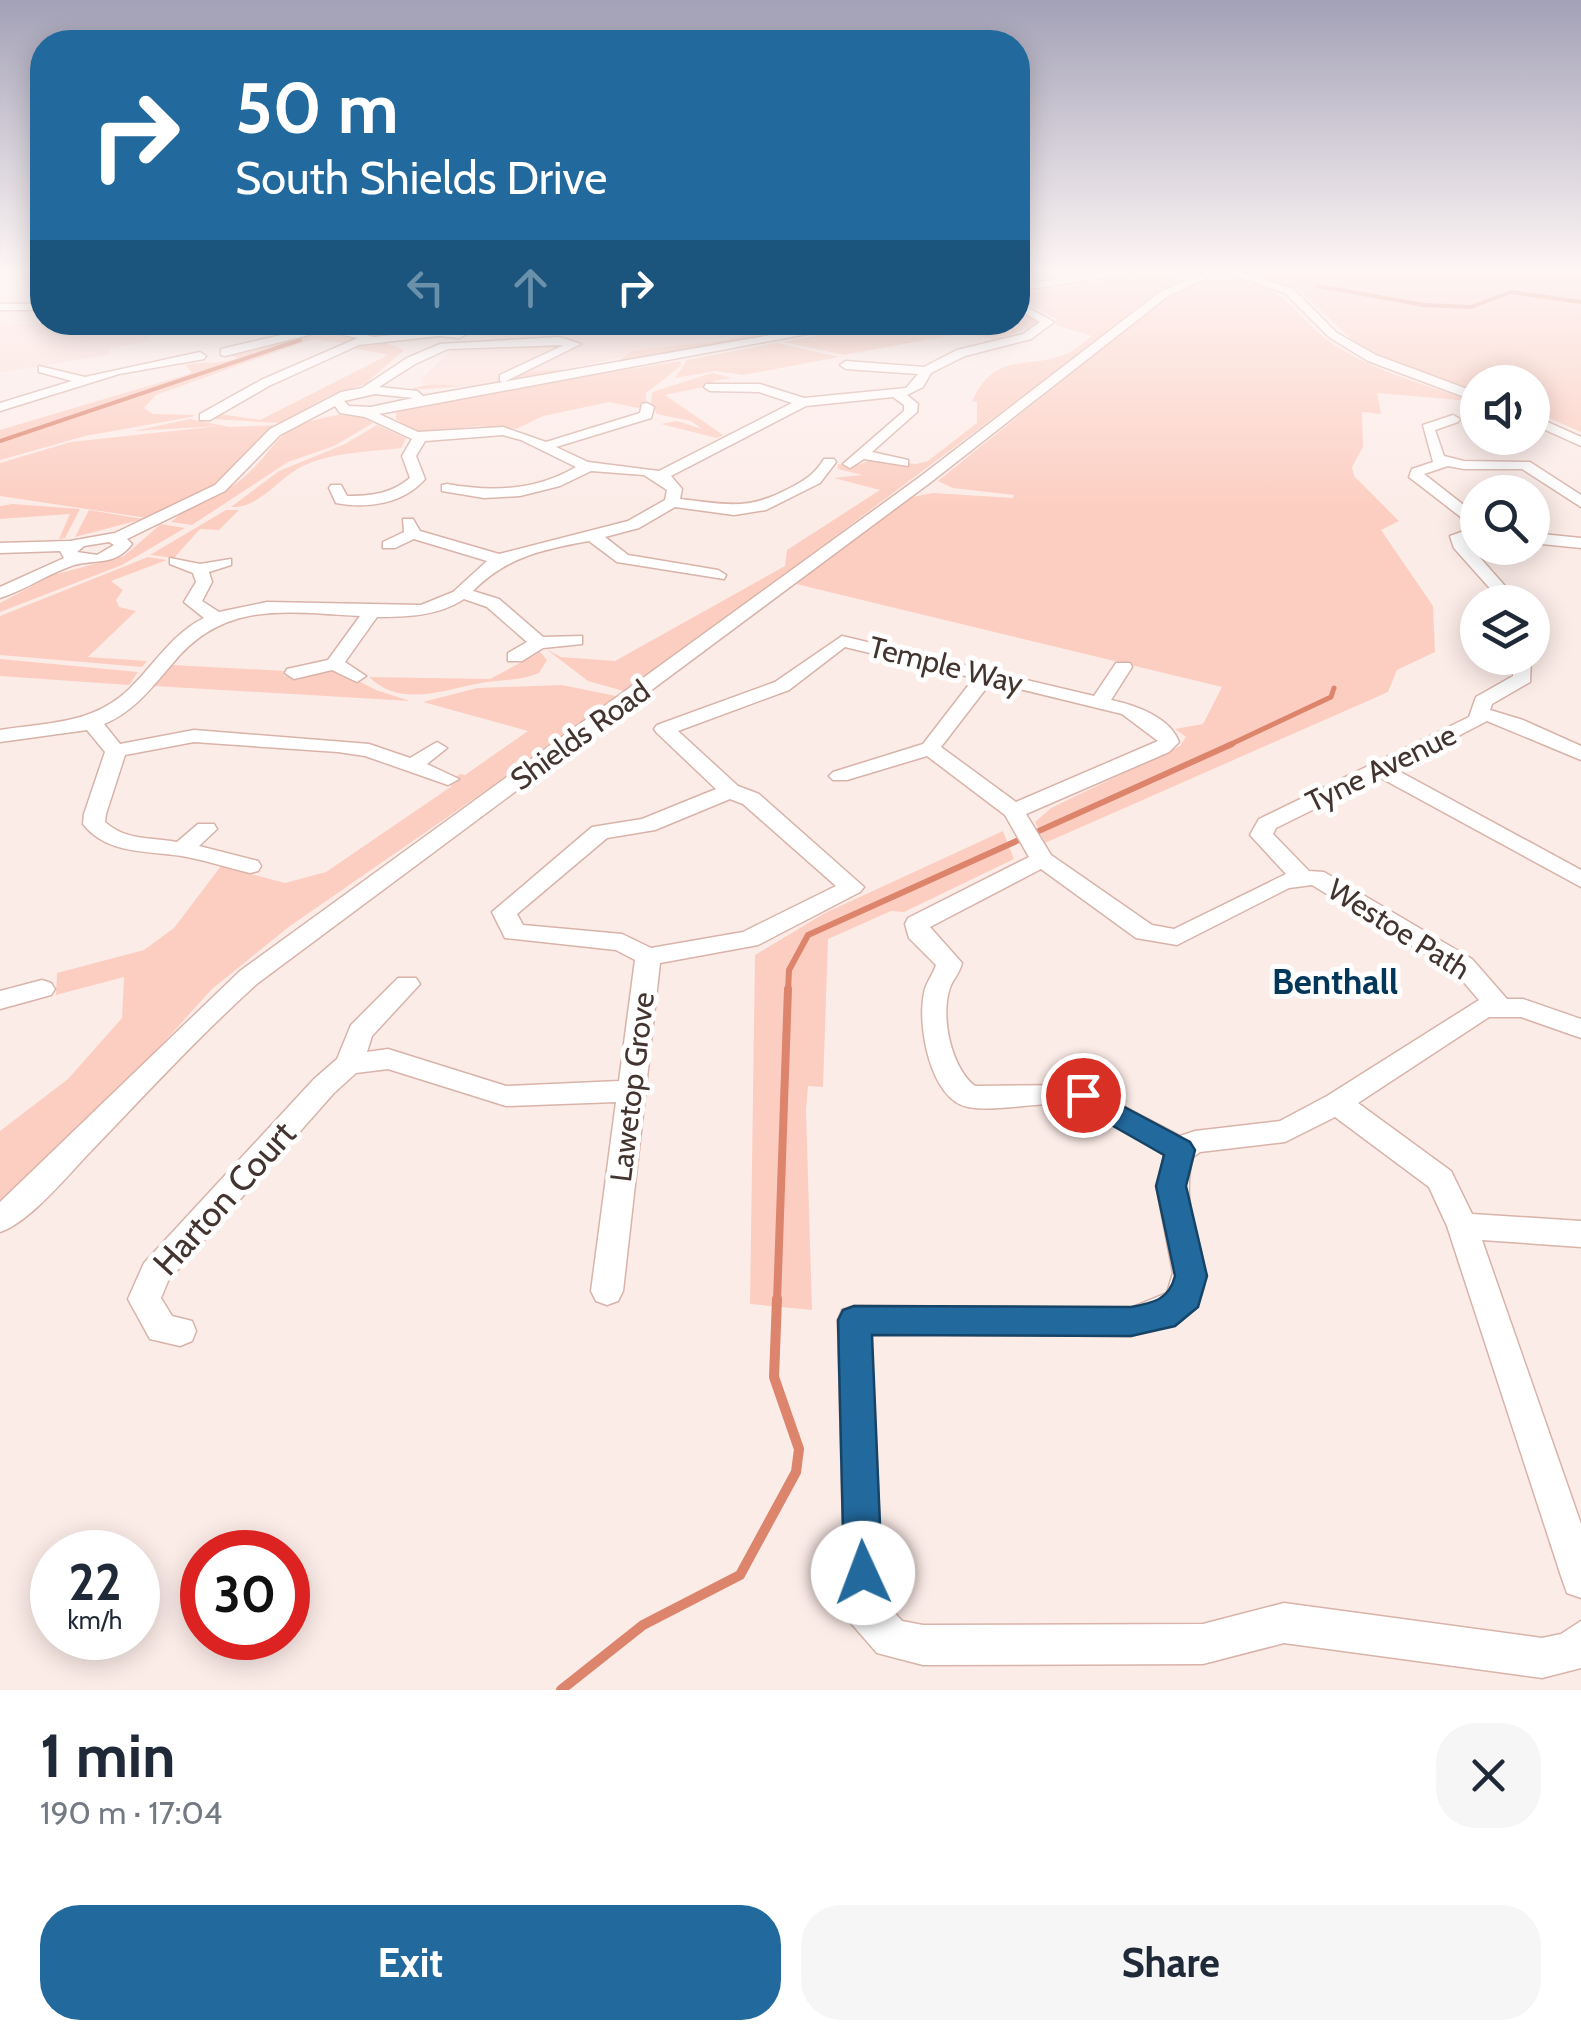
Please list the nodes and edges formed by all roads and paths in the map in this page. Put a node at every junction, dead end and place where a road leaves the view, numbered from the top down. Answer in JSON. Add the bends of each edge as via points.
{"nodes":[{"id":1,"x":230,"y":351,"type":"edge"},
{"id":2,"x":337,"y":351,"type":"edge"},
{"id":3,"x":415,"y":351,"type":"edge"},
{"id":4,"x":430,"y":351,"type":"edge"},
{"id":5,"x":542,"y":351,"type":"joint"},
{"id":6,"x":564,"y":351,"type":"dead end"},
{"id":7,"x":713,"y":351,"type":"edge"},
{"id":8,"x":966,"y":351,"type":"edge"},
{"id":9,"x":1091,"y":351,"type":"edge"},
{"id":10,"x":1359,"y":351,"type":"edge"},
{"id":11,"x":118,"y":352,"type":"dead end"},
{"id":12,"x":225,"y":352,"type":"dead end"},
{"id":13,"x":200,"y":356,"type":"dead end"},
{"id":14,"x":412,"y":361,"type":"junction"},
{"id":15,"x":157,"y":363,"type":"junction"},
{"id":16,"x":846,"y":365,"type":"dead end"},
{"id":17,"x":42,"y":369,"type":"dead end"},
{"id":18,"x":926,"y":371,"type":"junction"},
{"id":19,"x":395,"y":374,"type":"junction"},
{"id":20,"x":86,"y":381,"type":"junction"},
{"id":21,"x":490,"y":382,"type":"dead end"},
{"id":22,"x":710,"y":387,"type":"dead end"},
{"id":23,"x":364,"y":391,"type":"junction"},
{"id":24,"x":1460,"y":391,"type":"edge"},
{"id":25,"x":898,"y":394,"type":"junction"},
{"id":26,"x":804,"y":402,"type":"junction"},
{"id":27,"x":392,"y":403,"type":"junction"},
{"id":28,"x":0,"y":407,"type":"edge"},
{"id":29,"x":349,"y":408,"type":"junction"},
{"id":30,"x":206,"y":409,"type":"dead end"},
{"id":31,"x":1453,"y":418,"type":"dead end"},
{"id":32,"x":664,"y":419,"type":"dead end"},
{"id":33,"x":1550,"y":427,"type":"edge"},
{"id":34,"x":420,"y":436,"type":"junction"},
{"id":35,"x":1581,"y":442,"type":"edge"},
{"id":36,"x":546,"y":446,"type":"junction"},
{"id":37,"x":1445,"y":462,"type":"junction"},
{"id":38,"x":904,"y":463,"type":"dead end"},
{"id":39,"x":856,"y":464,"type":"junction"},
{"id":40,"x":588,"y":466,"type":"junction"},
{"id":41,"x":662,"y":475,"type":"junction"},
{"id":42,"x":447,"y":488,"type":"dead end"},
{"id":43,"x":335,"y":498,"type":"dead end"},
{"id":44,"x":672,"y":502,"type":"junction"},
{"id":45,"x":1581,"y":502,"type":"edge"},
{"id":46,"x":1460,"y":509,"type":"edge"},
{"id":47,"x":592,"y":536,"type":"junction"},
{"id":48,"x":1550,"y":540,"type":"edge"},
{"id":49,"x":1581,"y":543,"type":"edge"},
{"id":50,"x":388,"y":545,"type":"dead end"},
{"id":51,"x":0,"y":548,"type":"edge"},
{"id":52,"x":74,"y":552,"type":"junction"},
{"id":53,"x":500,"y":560,"type":"junction"},
{"id":54,"x":176,"y":561,"type":"dead end"},
{"id":55,"x":225,"y":562,"type":"dead end"},
{"id":56,"x":1478,"y":565,"type":"edge"},
{"id":57,"x":200,"y":570,"type":"junction"},
{"id":58,"x":718,"y":575,"type":"dead end"},
{"id":59,"x":1496,"y":585,"type":"edge"},
{"id":60,"x":0,"y":593,"type":"edge"},
{"id":61,"x":465,"y":594,"type":"junction"},
{"id":62,"x":372,"y":612,"type":"junction"},
{"id":63,"x":216,"y":618,"type":"junction"},
{"id":64,"x":576,"y":640,"type":"dead end"},
{"id":65,"x":539,"y":642,"type":"junction"},
{"id":66,"x":515,"y":657,"type":"dead end"},
{"id":67,"x":334,"y":664,"type":"junction"},
{"id":68,"x":1123,"y":667,"type":"dead end"},
{"id":69,"x":294,"y":674,"type":"dead end"},
{"id":70,"x":988,"y":675,"type":"junction"},
{"id":71,"x":1523,"y":675,"type":"edge"},
{"id":72,"x":357,"y":676,"type":"dead end"},
{"id":73,"x":1100,"y":703,"type":"junction"},
{"id":74,"x":1483,"y":714,"type":"junction"},
{"id":75,"x":92,"y":722,"type":"junction"},
{"id":76,"x":0,"y":736,"type":"edge"},
{"id":77,"x":437,"y":748,"type":"dead end"},
{"id":78,"x":930,"y":748,"type":"junction"},
{"id":79,"x":115,"y":751,"type":"junction"},
{"id":80,"x":1581,"y":754,"type":"edge"},
{"id":81,"x":414,"y":766,"type":"junction"},
{"id":82,"x":1380,"y":769,"type":"junction"},
{"id":83,"x":840,"y":776,"type":"dead end"},
{"id":84,"x":448,"y":778,"type":"dead end"},
{"id":85,"x":730,"y":792,"type":"junction"},
{"id":86,"x":1014,"y":811,"type":"junction"},
{"id":87,"x":206,"y":829,"type":"dead end"},
{"id":88,"x":182,"y":849,"type":"junction"},
{"id":89,"x":1042,"y":858,"type":"junction"},
{"id":90,"x":250,"y":866,"type":"dead end"},
{"id":91,"x":1301,"y":876,"type":"junction"},
{"id":92,"x":1581,"y":880,"type":"edge"},
{"id":93,"x":648,"y":957,"type":"junction"},
{"id":94,"x":407,"y":984,"type":"dead end"},
{"id":95,"x":42,"y":989,"type":"dead end"},
{"id":96,"x":0,"y":1000,"type":"edge"},
{"id":97,"x":1497,"y":1004,"type":"junction"},
{"id":98,"x":1581,"y":1029,"type":"edge"},
{"id":99,"x":349,"y":1064,"type":"junction"},
{"id":100,"x":630,"y":1090,"type":"junction"},
{"id":101,"x":1337,"y":1103,"type":"junction"},
{"id":102,"x":1180,"y":1150,"type":"junction"},
{"id":103,"x":0,"y":1220,"type":"edge"},
{"id":104,"x":1462,"y":1226,"type":"junction"},
{"id":105,"x":1581,"y":1234,"type":"edge"},
{"id":106,"x":607,"y":1291,"type":"dead end"},
{"id":107,"x":180,"y":1331,"type":"dead end"},
{"id":108,"x":1581,"y":1579,"type":"edge"},
{"id":109,"x":1581,"y":1642,"type":"edge"}],
"edges":[{"from":1,"to":12,"type":"street"},
{"from":2,"to":30,"type":"street"},
{"from":3,"to":14,"type":"street"},
{"from":4,"to":14,"type":"street"},
{"from":5,"to":6,"type":"street"},
{"from":5,"to":21,"type":"street"},
{"from":7,"to":27,"type":"street"},
{"from":8,"to":18,"type":"street"},
{"from":9,"to":103,"type":"street","name":"Shields Road","via":[[249,977]]},
{"from":10,"to":24,"type":"street"},
{"from":11,"to":15,"type":"street"},
{"from":13,"to":15,"type":"street"},
{"from":14,"to":19,"type":"street"},
{"from":15,"to":20,"type":"street"},
{"from":16,"to":18,"type":"street"},
{"from":17,"to":20,"type":"street"},
{"from":18,"to":25,"type":"street","via":[[915,388]]},
{"from":19,"to":23,"type":"street"},
{"from":19,"to":27,"type":"street"},
{"from":20,"to":28,"type":"street"},
{"from":22,"to":26,"type":"street","via":[[740,382]]},
{"from":23,"to":27,"type":"street"},
{"from":23,"to":29,"type":"street"},
{"from":25,"to":26,"type":"street"},
{"from":25,"to":39,"type":"street","via":[[910,412]]},
{"from":26,"to":41,"type":"street"},
{"from":27,"to":29,"type":"street"},
{"from":27,"to":34,"type":"street","via":[[395,430]]},
{"from":29,"to":52,"type":"street","via":[[298,420],[264,442],[220,488],[117,538],[124,544],[111,555]]},
{"from":31,"to":37,"type":"street","via":[[1428,428],[1434,456]]},
{"from":32,"to":36,"type":"street","via":[[647,411]]},
{"from":33,"to":35,"type":"street"},
{"from":34,"to":36,"type":"street","via":[[499,430]]},
{"from":34,"to":43,"type":"street","via":[[409,456],[418,479],[408,488],[375,500]]},
{"from":36,"to":40,"type":"street"},
{"from":37,"to":45,"type":"street","via":[[1524,465]]},
{"from":37,"to":46,"type":"street","via":[[1416,476]]},
{"from":38,"to":39,"type":"street"},
{"from":39,"to":44,"type":"street","via":[[826,468],[749,512]]},
{"from":40,"to":41,"type":"street"},
{"from":40,"to":42,"type":"street","via":[[539,489],[473,500]]},
{"from":41,"to":44,"type":"street","via":[[675,488]]},
{"from":44,"to":47,"type":"street","via":[[646,522]]},
{"from":47,"to":53,"type":"street"},
{"from":47,"to":58,"type":"street","via":[[623,558],[676,578]]},
{"from":48,"to":49,"type":"street"},
{"from":50,"to":53,"type":"street","via":[[410,528]]},
{"from":51,"to":52,"type":"street"},
{"from":52,"to":60,"type":"street"},
{"from":53,"to":61,"type":"street"},
{"from":54,"to":57,"type":"street"},
{"from":55,"to":57,"type":"street"},
{"from":56,"to":59,"type":"street"},
{"from":57,"to":63,"type":"street","via":[[204,582],[193,602]]},
{"from":61,"to":62,"type":"street","via":[[424,610]]},
{"from":61,"to":65,"type":"street","via":[[494,603]]},
{"from":62,"to":63,"type":"street","via":[[274,607]]},
{"from":62,"to":67,"type":"street"},
{"from":63,"to":75,"type":"street","via":[[178,643],[130,700]]},
{"from":64,"to":65,"type":"street"},
{"from":65,"to":66,"type":"street"},
{"from":67,"to":69,"type":"street"},
{"from":67,"to":72,"type":"street"},
{"from":68,"to":73,"type":"street"},
{"from":70,"to":73,"type":"street","name":"Temple Way"},
{"from":70,"to":78,"type":"street"},
{"from":70,"to":85,"type":"street","name":"Temple Way","via":[[835,643],[782,686],[664,730]]},
{"from":71,"to":74,"type":"street","name":"Tyne Avenue","via":[[1483,701]]},
{"from":73,"to":86,"type":"street","name":"Temple Way","via":[[1130,710],[1169,742]]},
{"from":74,"to":80,"type":"street"},
{"from":74,"to":82,"type":"street","name":"Tyne Avenue"},
{"from":75,"to":76,"type":"street"},
{"from":75,"to":79,"type":"street"},
{"from":77,"to":81,"type":"street"},
{"from":78,"to":83,"type":"street"},
{"from":78,"to":86,"type":"street","name":"Westoe Path"},
{"from":79,"to":81,"type":"street","via":[[174,737],[250,749],[369,750]]},
{"from":79,"to":88,"type":"street","via":[[94,804],[94,824],[123,844]]},
{"from":81,"to":84,"type":"street"},
{"from":82,"to":91,"type":"street","name":"Tyne Avenue","via":[[1267,824],[1261,836]]},
{"from":82,"to":92,"type":"street"},
{"from":85,"to":93,"type":"street","name":"Lawetop Grove","via":[[751,799],[852,887],[749,939]]},
{"from":85,"to":93,"type":"street","via":[[647,825],[600,832],[504,912],[514,932],[622,942]]},
{"from":86,"to":89,"type":"street","name":"Westoe Path"},
{"from":87,"to":88,"type":"street"},
{"from":88,"to":90,"type":"street"},
{"from":89,"to":91,"type":"street","name":"Westoe Path","via":[[1145,932],[1165,938],[1198,929]]},
{"from":89,"to":102,"type":"street","via":[[918,924],[949,963],[936,993],[949,1080],[970,1098],[1083,1095]]},
{"from":91,"to":97,"type":"street","name":"Westoe Path","via":[[1330,884],[1463,965]]},
{"from":93,"to":100,"type":"street","name":"Lawetop Grove"},
{"from":94,"to":99,"type":"street","name":"Harton Court","via":[[360,1032]]},
{"from":95,"to":96,"type":"street"},
{"from":97,"to":98,"type":"street"},
{"from":97,"to":101,"type":"street"},
{"from":99,"to":100,"type":"street","via":[[388,1059],[506,1096]]},
{"from":99,"to":107,"type":"street","name":"Harton Court","via":[[155,1272],[144,1299],[162,1329]]},
{"from":100,"to":106,"type":"street","name":"Lawetop Grove"},
{"from":101,"to":102,"type":"street","via":[[1285,1131],[1195,1142]]},
{"from":101,"to":104,"type":"street","via":[[1441,1180]]},
{"from":102,"to":109,"type":"street","via":[[1171,1186],[1191,1276],[1186,1298],[1163,1316],[1131,1322],[854,1320],[864,1608],[891,1639],[923,1645],[1203,1644],[1284,1624],[1542,1658],[1572,1652]]},
{"from":104,"to":105,"type":"street"},
{"from":104,"to":108,"type":"street"}]}
